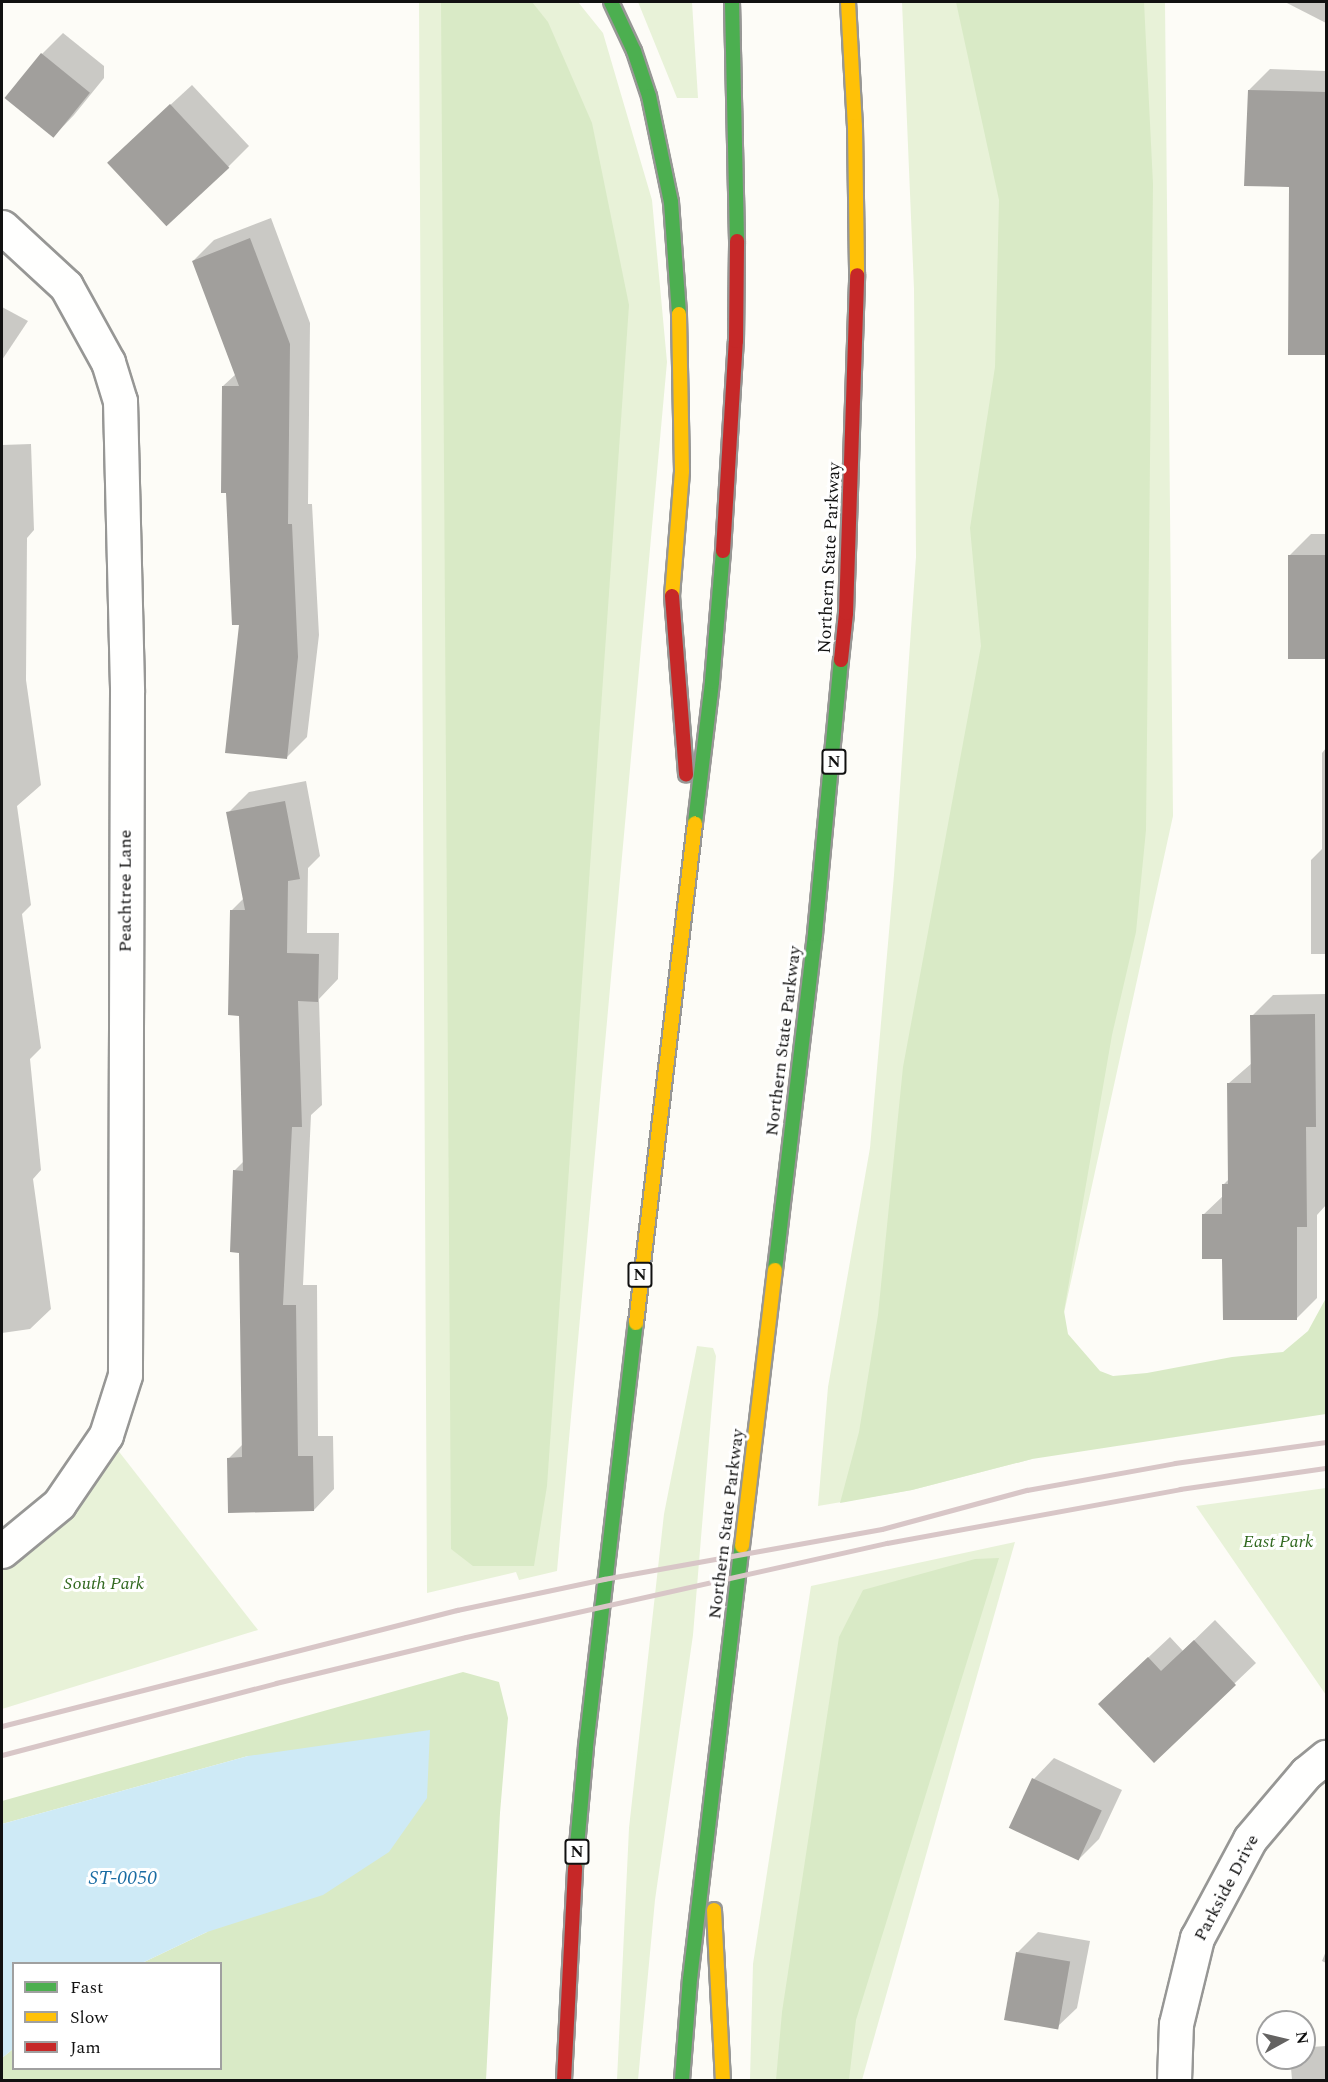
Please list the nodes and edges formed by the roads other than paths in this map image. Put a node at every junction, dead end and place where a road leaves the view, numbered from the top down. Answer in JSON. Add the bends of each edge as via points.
{"nodes":[{"id":1,"x":611,"y":2,"type":"edge"},
{"id":2,"x":732,"y":2,"type":"edge"},
{"id":3,"x":848,"y":2,"type":"edge"},
{"id":4,"x":2,"y":227,"type":"edge"},
{"id":5,"x":692,"y":849,"type":"junction"},
{"id":6,"x":2,"y":1551,"type":"edge"},
{"id":7,"x":1326,"y":1757,"type":"edge"},
{"id":8,"x":710,"y":1822,"type":"junction"},
{"id":9,"x":564,"y":2080,"type":"edge"},
{"id":10,"x":682,"y":2080,"type":"edge"},
{"id":11,"x":723,"y":2080,"type":"edge"},
{"id":12,"x":1174,"y":2080,"type":"edge"}],
"edges":[{"from":1,"to":5,"type":"highway","via":[[649,96],[671,202],[677,256],[683,422],[672,590]]},
{"from":2,"to":5,"type":"highway","number":"N","via":[[736,341],[712,682]]},
{"from":3,"to":8,"type":"highway","name":"Northern State Parkway","number":"N","via":[[855,126],[857,290],[846,613],[815,934]]},
{"from":4,"to":6,"type":"street","name":"Peachtree Lane","via":[[66,286],[108,362],[120,401],[127,716],[125,1375],[106,1435],[59,1504]]},
{"from":5,"to":9,"type":"highway","number":"N","via":[[586,1746],[572,1907]]},
{"from":7,"to":12,"type":"street","name":"Parkside Drive","via":[[1306,1773],[1250,1839],[1197,1938],[1176,2024]]},
{"from":8,"to":10,"type":"highway","name":"Northern State Parkway","number":"N"},
{"from":8,"to":11,"type":"highway"}]}
